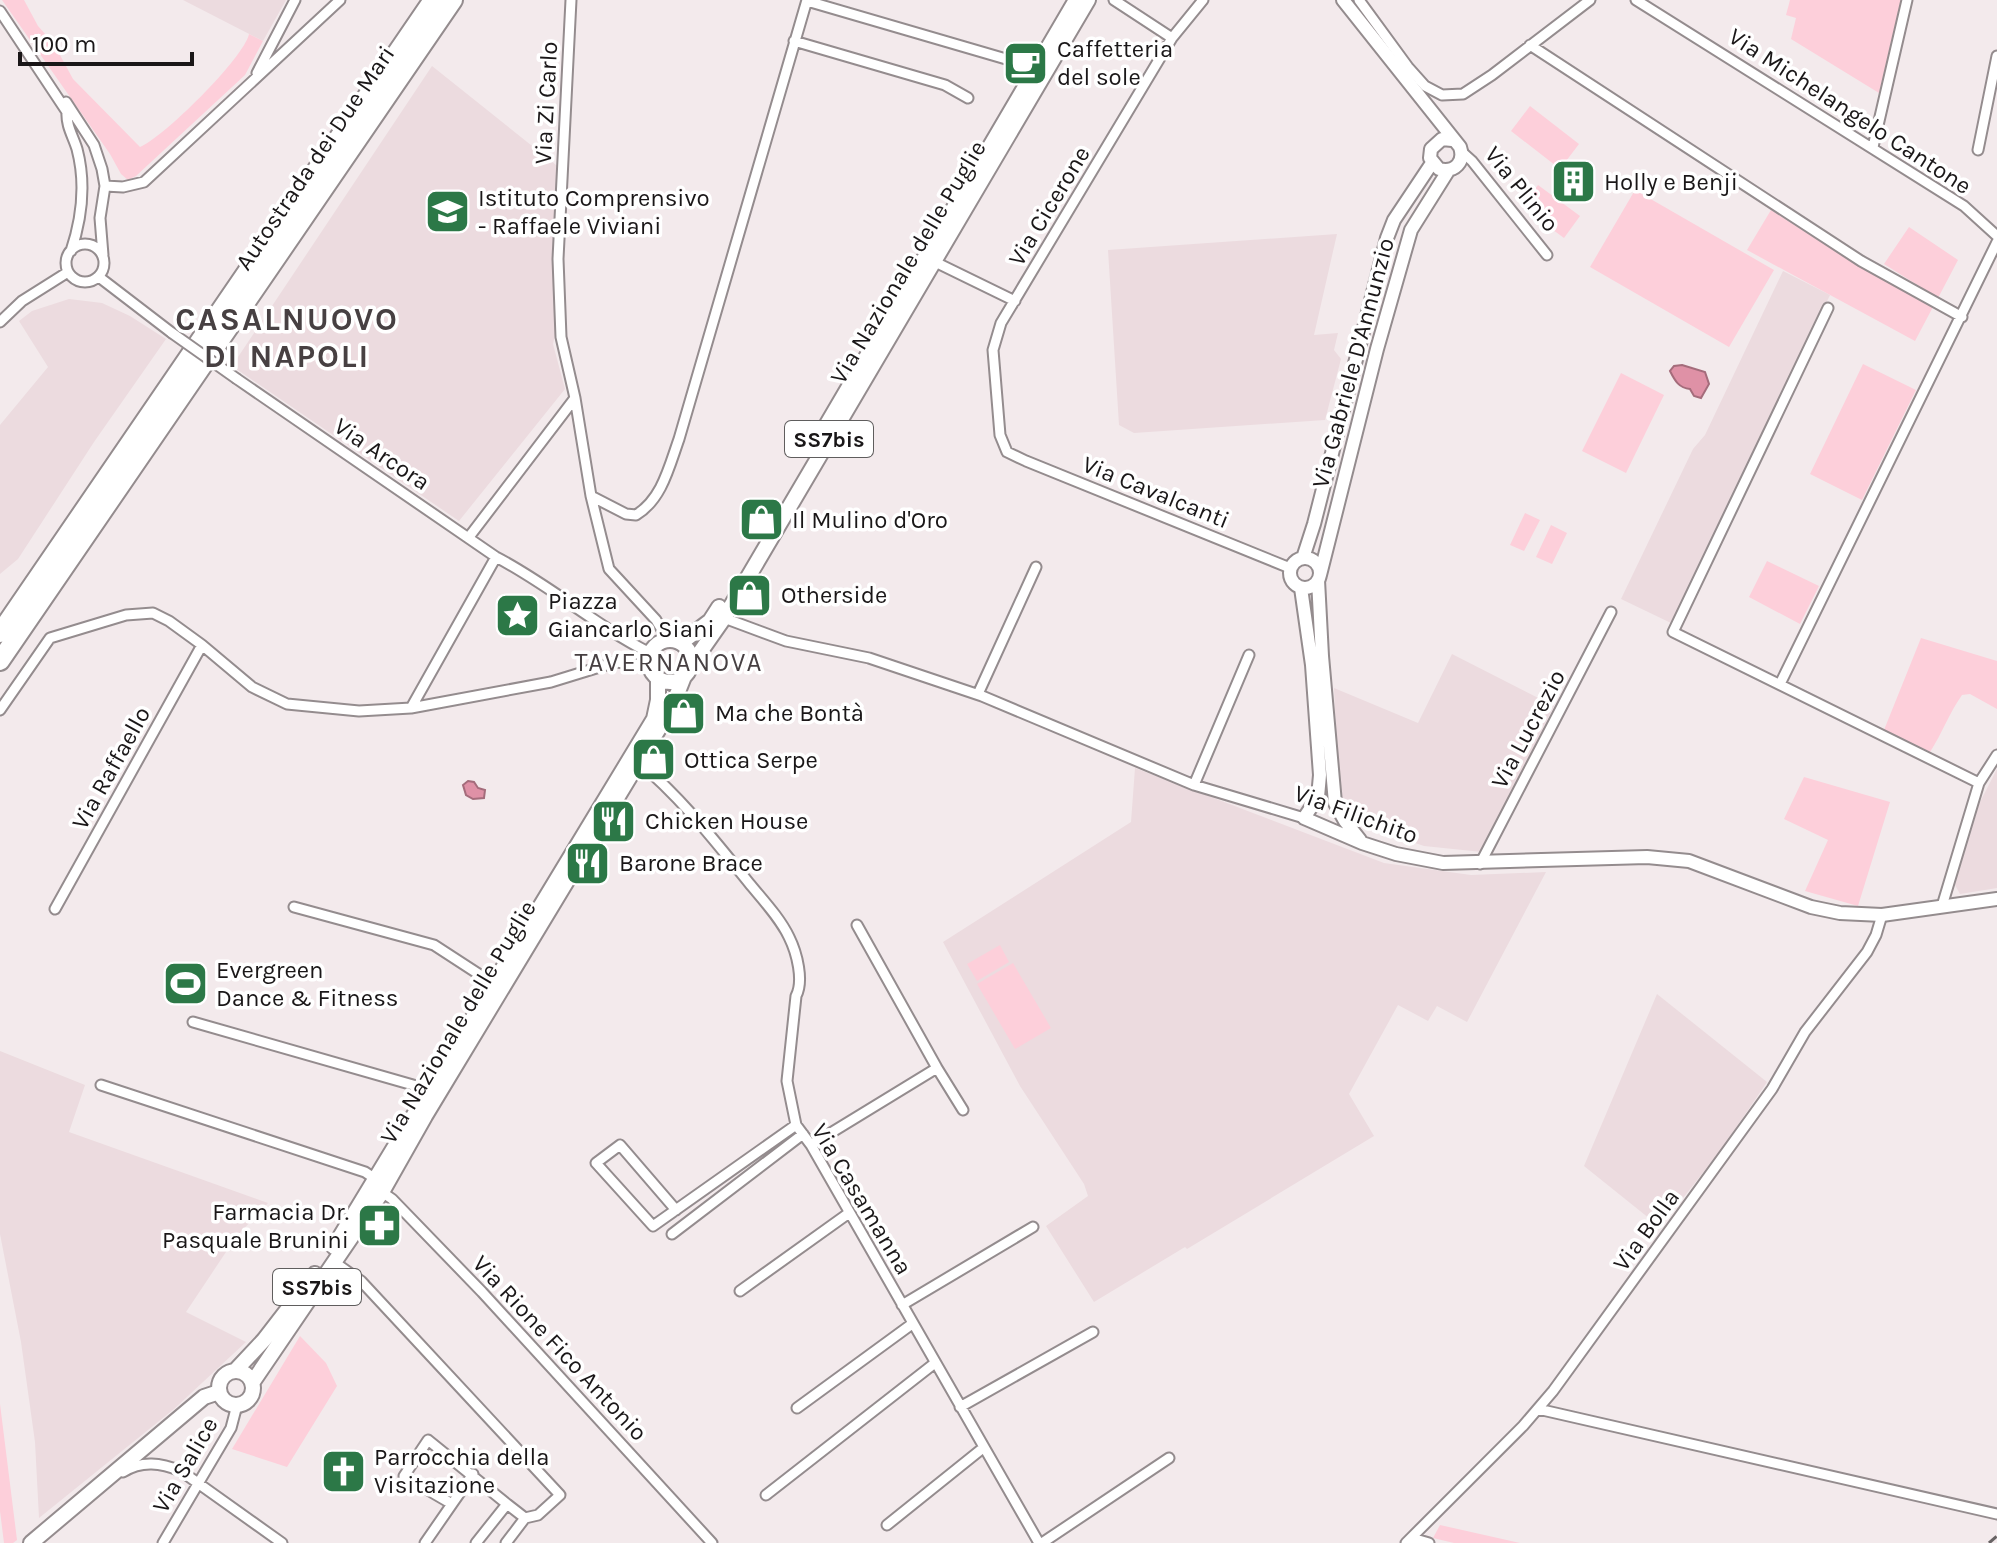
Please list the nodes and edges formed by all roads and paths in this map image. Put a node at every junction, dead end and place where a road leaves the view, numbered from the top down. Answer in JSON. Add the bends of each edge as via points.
{"nodes":[{"id":1,"x":295,"y":0,"type":"edge"},
{"id":2,"x":340,"y":0,"type":"edge"},
{"id":3,"x":433,"y":0,"type":"edge"},
{"id":4,"x":453,"y":0,"type":"edge"},
{"id":5,"x":571,"y":0,"type":"edge"},
{"id":6,"x":1076,"y":0,"type":"edge"},
{"id":7,"x":1088,"y":0,"type":"edge"},
{"id":8,"x":1114,"y":0,"type":"edge"},
{"id":9,"x":1203,"y":0,"type":"edge"},
{"id":10,"x":1343,"y":0,"type":"edge"},
{"id":11,"x":1590,"y":0,"type":"edge"},
{"id":12,"x":1636,"y":0,"type":"edge"},
{"id":13,"x":1907,"y":0,"type":"edge"},
{"id":14,"x":807,"y":1,"type":"edge"},
{"id":15,"x":1360,"y":1,"type":"edge"},
{"id":16,"x":0,"y":11,"type":"edge"},
{"id":17,"x":1172,"y":38,"type":"junction"},
{"id":18,"x":794,"y":41,"type":"junction"},
{"id":19,"x":1530,"y":45,"type":"junction"},
{"id":20,"x":1997,"y":56,"type":"edge"},
{"id":21,"x":1038,"y":76,"type":"junction"},
{"id":22,"x":253,"y":80,"type":"junction"},
{"id":23,"x":56,"y":92,"type":"junction"},
{"id":24,"x":968,"y":98,"type":"dead end"},
{"id":25,"x":1434,"y":114,"type":"junction"},
{"id":26,"x":1452,"y":140,"type":"junction"},
{"id":27,"x":1437,"y":141,"type":"junction"},
{"id":28,"x":1873,"y":147,"type":"junction"},
{"id":29,"x":1978,"y":150,"type":"dead end"},
{"id":30,"x":1462,"y":152,"type":"junction"},
{"id":31,"x":1432,"y":163,"type":"junction"},
{"id":32,"x":1448,"y":171,"type":"junction"},
{"id":33,"x":105,"y":186,"type":"junction"},
{"id":34,"x":1997,"y":239,"type":"edge"},
{"id":35,"x":71,"y":251,"type":"junction"},
{"id":36,"x":103,"y":255,"type":"junction"},
{"id":37,"x":1547,"y":255,"type":"dead end"},
{"id":38,"x":929,"y":260,"type":"junction"},
{"id":39,"x":68,"y":272,"type":"junction"},
{"id":40,"x":99,"y":277,"type":"junction"},
{"id":41,"x":1015,"y":301,"type":"junction"},
{"id":42,"x":1828,"y":308,"type":"dead end"},
{"id":43,"x":1962,"y":317,"type":"junction"},
{"id":44,"x":0,"y":322,"type":"edge"},
{"id":45,"x":575,"y":398,"type":"junction"},
{"id":46,"x":1007,"y":452,"type":"joint"},
{"id":47,"x":591,"y":496,"type":"junction"},
{"id":48,"x":469,"y":537,"type":"junction"},
{"id":49,"x":496,"y":557,"type":"junction"},
{"id":50,"x":1303,"y":558,"type":"junction"},
{"id":51,"x":1036,"y":567,"type":"dead end"},
{"id":52,"x":1290,"y":568,"type":"junction"},
{"id":53,"x":1319,"y":577,"type":"junction"},
{"id":54,"x":1301,"y":588,"type":"junction"},
{"id":55,"x":1611,"y":612,"type":"dead end"},
{"id":56,"x":720,"y":616,"type":"junction"},
{"id":57,"x":0,"y":633,"type":"edge"},
{"id":58,"x":674,"y":642,"type":"junction"},
{"id":59,"x":202,"y":645,"type":"junction"},
{"id":60,"x":650,"y":653,"type":"junction"},
{"id":61,"x":1249,"y":655,"type":"dead end"},
{"id":62,"x":0,"y":661,"type":"edge"},
{"id":63,"x":687,"y":671,"type":"junction"},
{"id":64,"x":656,"y":676,"type":"junction"},
{"id":65,"x":1780,"y":684,"type":"junction"},
{"id":66,"x":978,"y":694,"type":"junction"},
{"id":67,"x":411,"y":708,"type":"junction"},
{"id":68,"x":0,"y":710,"type":"edge"},
{"id":69,"x":1997,"y":755,"type":"edge"},
{"id":70,"x":635,"y":760,"type":"junction"},
{"id":71,"x":1979,"y":783,"type":"junction"},
{"id":72,"x":1194,"y":785,"type":"junction"},
{"id":73,"x":1304,"y":818,"type":"junction"},
{"id":74,"x":1362,"y":843,"type":"junction"},
{"id":75,"x":1480,"y":864,"type":"junction"},
{"id":76,"x":1997,"y":899,"type":"edge"},
{"id":77,"x":1942,"y":906,"type":"junction"},
{"id":78,"x":294,"y":907,"type":"dead end"},
{"id":79,"x":55,"y":909,"type":"dead end"},
{"id":80,"x":1882,"y":915,"type":"junction"},
{"id":81,"x":857,"y":925,"type":"dead end"},
{"id":82,"x":499,"y":987,"type":"junction"},
{"id":83,"x":193,"y":1022,"type":"dead end"},
{"id":84,"x":937,"y":1068,"type":"junction"},
{"id":85,"x":101,"y":1085,"type":"dead end"},
{"id":86,"x":433,"y":1094,"type":"junction"},
{"id":87,"x":963,"y":1110,"type":"dead end"},
{"id":88,"x":796,"y":1125,"type":"junction"},
{"id":89,"x":803,"y":1134,"type":"junction"},
{"id":90,"x":811,"y":1145,"type":"junction"},
{"id":91,"x":379,"y":1186,"type":"junction"},
{"id":92,"x":676,"y":1210,"type":"junction"},
{"id":93,"x":849,"y":1213,"type":"junction"},
{"id":94,"x":1033,"y":1227,"type":"dead end"},
{"id":95,"x":672,"y":1234,"type":"dead end"},
{"id":96,"x":334,"y":1262,"type":"junction"},
{"id":97,"x":740,"y":1291,"type":"dead end"},
{"id":98,"x":902,"y":1305,"type":"junction"},
{"id":99,"x":912,"y":1324,"type":"junction"},
{"id":100,"x":1093,"y":1332,"type":"dead end"},
{"id":101,"x":935,"y":1363,"type":"junction"},
{"id":102,"x":235,"y":1371,"type":"junction"},
{"id":103,"x":252,"y":1383,"type":"junction"},
{"id":104,"x":219,"y":1392,"type":"junction"},
{"id":105,"x":237,"y":1405,"type":"junction"},
{"id":106,"x":960,"y":1407,"type":"junction"},
{"id":107,"x":797,"y":1408,"type":"dead end"},
{"id":108,"x":1538,"y":1409,"type":"junction"},
{"id":109,"x":983,"y":1448,"type":"junction"},
{"id":110,"x":1169,"y":1458,"type":"dead end"},
{"id":111,"x":473,"y":1474,"type":"junction"},
{"id":112,"x":197,"y":1484,"type":"junction"},
{"id":113,"x":99,"y":1485,"type":"junction"},
{"id":114,"x":766,"y":1495,"type":"dead end"},
{"id":115,"x":452,"y":1504,"type":"junction"},
{"id":116,"x":507,"y":1504,"type":"junction"},
{"id":117,"x":1997,"y":1514,"type":"edge"},
{"id":118,"x":525,"y":1518,"type":"junction"},
{"id":119,"x":887,"y":1525,"type":"dead end"},
{"id":120,"x":1409,"y":1540,"type":"edge"},
{"id":121,"x":1036,"y":1542,"type":"edge"},
{"id":122,"x":31,"y":1543,"type":"edge"},
{"id":123,"x":163,"y":1543,"type":"edge"},
{"id":124,"x":282,"y":1543,"type":"edge"},
{"id":125,"x":425,"y":1543,"type":"edge"},
{"id":126,"x":476,"y":1543,"type":"edge"},
{"id":127,"x":506,"y":1543,"type":"edge"},
{"id":128,"x":712,"y":1543,"type":"edge"},
{"id":129,"x":1429,"y":1543,"type":"edge"}],
"edges":[{"from":1,"to":22,"type":"street"},
{"from":2,"to":22,"type":"street"},
{"from":3,"to":57,"type":"highway","name":"Autostrada dei Due Mari"},
{"from":4,"to":62,"type":"highway","name":"Autostrada dei Due Mari"},
{"from":5,"to":45,"type":"street","name":"Via Zi Carlo","via":[[558,259],[561,337]]},
{"from":6,"to":21,"type":"main road","name":"Via Nazionale delle Puglie","number":"SS7bis"},
{"from":7,"to":21,"type":"main road","name":"Via Nazionale delle Puglie","number":"SS7bis"},
{"from":8,"to":17,"type":"street"},
{"from":9,"to":17,"type":"street","name":"Via Cicerone"},
{"from":10,"to":25,"type":"street","name":"Via Plinio"},
{"from":11,"to":19,"type":"street"},
{"from":12,"to":28,"type":"street","name":"Via Michelangelo Cantone"},
{"from":13,"to":28,"type":"street"},
{"from":14,"to":18,"type":"street"},
{"from":14,"to":21,"type":"street","via":[[1006,59]]},
{"from":15,"to":19,"type":"street","via":[[1425,86],[1442,95],[1463,94]]},
{"from":16,"to":23,"type":"street"},
{"from":17,"to":41,"type":"street","name":"Via Cicerone"},
{"from":18,"to":24,"type":"street","via":[[945,85]]},
{"from":18,"to":47,"type":"street","via":[[660,489],[636,515]]},
{"from":19,"to":43,"type":"street","via":[[1861,261]]},
{"from":20,"to":29,"type":"street"},
{"from":21,"to":38,"type":"main road","name":"Via Nazionale delle Puglie","number":"SS7bis"},
{"from":22,"to":33,"type":"street","via":[[144,182]]},
{"from":23,"to":33,"type":"street","via":[[94,145]]},
{"from":23,"to":35,"type":"street","via":[[67,112],[82,183]]},
{"from":25,"to":26,"type":"street","name":"Via Plinio"},
{"from":25,"to":27,"type":"street"},
{"from":26,"to":27,"type":"street","name":"Via Plinio"},
{"from":26,"to":30,"type":"street","name":"Via Plinio"},
{"from":27,"to":31,"type":"street","via":[[1431,149]]},
{"from":28,"to":34,"type":"street","name":"Via Michelangelo Cantone","via":[[1964,206]]},
{"from":30,"to":32,"type":"street","name":"Via Plinio","via":[[1460,162]]},
{"from":30,"to":37,"type":"street","name":"Via Plinio"},
{"from":31,"to":32,"type":"street","name":"Via Plinio"},
{"from":31,"to":50,"type":"street","name":"Via Gabriele D'Annunzio","via":[[1387,238]]},
{"from":32,"to":53,"type":"street","name":"Via Gabriele D'Annunzio","via":[[1411,230]]},
{"from":33,"to":36,"type":"street","via":[[100,218]]},
{"from":34,"to":43,"type":"street","name":"Via Michelangelo Cantone"},
{"from":35,"to":36,"type":"street","via":[[91,244]]},
{"from":35,"to":39,"type":"street"},
{"from":36,"to":40,"type":"street"},
{"from":38,"to":41,"type":"street"},
{"from":38,"to":56,"type":"main road","name":"Via Nazionale delle Puglie","number":"SS7bis"},
{"from":39,"to":40,"type":"street","name":"Via Arcora","via":[[82,282]]},
{"from":39,"to":44,"type":"street"},
{"from":40,"to":48,"type":"street","name":"Via Arcora","bridge":true,"via":[[237,379]]},
{"from":41,"to":46,"type":"street","name":"Via Cicerone","via":[[993,350],[1000,435]]},
{"from":42,"to":65,"type":"street","via":[[1673,632]]},
{"from":43,"to":65,"type":"street","name":"Via Michelangelo Cantone"},
{"from":45,"to":47,"type":"street","name":"Via Zi Carlo"},
{"from":45,"to":48,"type":"street"},
{"from":46,"to":52,"type":"street","name":"Via Cavalcanti"},
{"from":47,"to":58,"type":"street","name":"Via Zi Carlo","via":[[609,569]]},
{"from":48,"to":49,"type":"street","name":"Via Arcora"},
{"from":49,"to":60,"type":"street","name":"Via Arcora"},
{"from":49,"to":67,"type":"street"},
{"from":50,"to":52,"type":"street"},
{"from":50,"to":53,"type":"street","via":[[1318,564]]},
{"from":51,"to":66,"type":"street"},
{"from":52,"to":54,"type":"street","via":[[1290,577]]},
{"from":53,"to":54,"type":"street","via":[[1311,587]]},
{"from":53,"to":74,"type":"street","name":"Via Gabriele D'Annunzio","via":[[1335,803]]},
{"from":54,"to":73,"type":"street","via":[[1320,775],[1318,797]]},
{"from":55,"to":75,"type":"street","name":"Via Lucrezio"},
{"from":56,"to":58,"type":"main road","name":"Via Nazionale delle Puglie"},
{"from":56,"to":63,"type":"main road","name":"Via Nazionale delle Puglie","number":"SS7bis"},
{"from":56,"to":66,"type":"street","name":"Via Filichito","via":[[786,641],[869,658]]},
{"from":58,"to":60,"type":"main road","via":[[657,644]]},
{"from":58,"to":63,"type":"main road","via":[[689,654]]},
{"from":59,"to":67,"type":"street","via":[[252,687],[287,704],[359,711]]},
{"from":59,"to":68,"type":"street","via":[[153,613],[126,615],[50,638]]},
{"from":59,"to":79,"type":"street","name":"Via Raffaello"},
{"from":60,"to":64,"type":"main road","number":"SS7bis"},
{"from":61,"to":72,"type":"street"},
{"from":63,"to":64,"type":"main road","via":[[669,682]]},
{"from":63,"to":70,"type":"main road","name":"Via Nazionale delle Puglie","number":"SS7bis","via":[[672,707]]},
{"from":64,"to":67,"type":"street","via":[[641,665],[616,662],[551,682]]},
{"from":64,"to":70,"type":"main road","name":"Via Nazionale delle Puglie","number":"SS7bis","via":[[654,719]]},
{"from":65,"to":71,"type":"street"},
{"from":66,"to":72,"type":"street","name":"Via Filichito"},
{"from":69,"to":71,"type":"street"},
{"from":70,"to":82,"type":"main road","name":"Via Nazionale delle Puglie","number":"SS7bis"},
{"from":70,"to":88,"type":"street","name":"Via Casamanna","via":[[727,857],[791,940],[801,987],[787,1081]]},
{"from":71,"to":77,"type":"street"},
{"from":72,"to":73,"type":"street","name":"Via Filichito"},
{"from":73,"to":74,"type":"street","name":"Via Filichito"},
{"from":74,"to":75,"type":"street","name":"Via Filichito","via":[[1419,860]]},
{"from":75,"to":80,"type":"street","name":"Via Filichito","via":[[1675,858],[1811,907]]},
{"from":76,"to":77,"type":"street","name":"Via Filichito"},
{"from":77,"to":80,"type":"street","name":"Via Filichito"},
{"from":78,"to":82,"type":"street","via":[[434,945]]},
{"from":80,"to":108,"type":"street","name":"Via Bolla","via":[[1867,952],[1805,1032],[1772,1089]]},
{"from":81,"to":84,"type":"street"},
{"from":82,"to":86,"type":"main road","name":"Via Nazionale delle Puglie","number":"SS7bis"},
{"from":83,"to":86,"type":"street"},
{"from":84,"to":87,"type":"street"},
{"from":84,"to":90,"type":"street"},
{"from":85,"to":91,"type":"street","name":"Via Rione Fico Antonio","via":[[365,1172]]},
{"from":86,"to":91,"type":"main road","name":"Via Nazionale delle Puglie","number":"SS7bis"},
{"from":88,"to":89,"type":"street","name":"Via Casamanna"},
{"from":88,"to":92,"type":"street"},
{"from":89,"to":90,"type":"street","name":"Via Casamanna"},
{"from":89,"to":95,"type":"street"},
{"from":90,"to":93,"type":"street","name":"Via Casamanna"},
{"from":91,"to":96,"type":"main road","name":"Via Nazionale delle Puglie","number":"SS7bis"},
{"from":91,"to":102,"type":"main road","name":"Via Nazionale delle Puglie","number":"SS7bis","via":[[323,1265]]},
{"from":91,"to":128,"type":"street","name":"Via Rione Fico Antonio"},
{"from":92,"to":92,"type":"street","via":[[620,1145],[596,1163],[653,1226]]},
{"from":93,"to":97,"type":"street"},
{"from":93,"to":98,"type":"street","name":"Via Casamanna"},
{"from":94,"to":98,"type":"street"},
{"from":96,"to":103,"type":"main road","name":"Via Nazionale delle Puglie","number":"SS7bis"},
{"from":96,"to":118,"type":"street","via":[[361,1281],[560,1495],[538,1515]]},
{"from":98,"to":99,"type":"street","name":"Via Casamanna"},
{"from":99,"to":101,"type":"street","name":"Via Casamanna"},
{"from":99,"to":107,"type":"street"},
{"from":100,"to":106,"type":"street"},
{"from":101,"to":106,"type":"street","name":"Via Casamanna"},
{"from":101,"to":114,"type":"street"},
{"from":102,"to":103,"type":"main road"},
{"from":102,"to":104,"type":"main road","number":"SS7bis","via":[[222,1377]]},
{"from":103,"to":105,"type":"main road","number":"SS7bis","via":[[250,1398]]},
{"from":104,"to":105,"type":"main road"},
{"from":104,"to":113,"type":"main road","number":"SS7bis","via":[[204,1397]]},
{"from":105,"to":112,"type":"street","name":"Via Salice","via":[[231,1428]]},
{"from":106,"to":109,"type":"street","name":"Via Casamanna"},
{"from":108,"to":117,"type":"street"},
{"from":108,"to":120,"type":"street","name":"Via Bolla"},
{"from":109,"to":119,"type":"street"},
{"from":109,"to":121,"type":"street","name":"Via Casamanna"},
{"from":110,"to":121,"type":"street"},
{"from":111,"to":115,"type":"street"},
{"from":111,"to":115,"type":"street","via":[[428,1440],[404,1476]]},
{"from":111,"to":116,"type":"street"},
{"from":112,"to":113,"type":"street","via":[[181,1471],[145,1464]]},
{"from":112,"to":123,"type":"street","name":"Via Salice"},
{"from":112,"to":124,"type":"street"},
{"from":113,"to":122,"type":"main road","number":"SS7bis"},
{"from":115,"to":125,"type":"street"},
{"from":116,"to":118,"type":"street"},
{"from":116,"to":126,"type":"street"},
{"from":118,"to":127,"type":"street"},
{"from":120,"to":129,"type":"street"}]}
